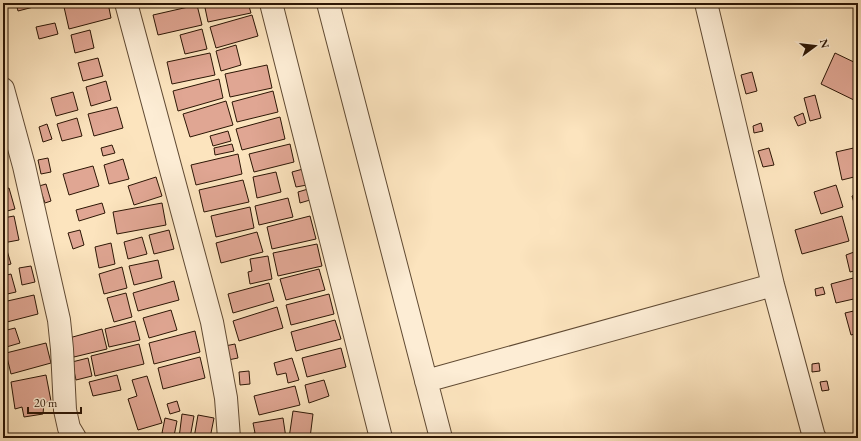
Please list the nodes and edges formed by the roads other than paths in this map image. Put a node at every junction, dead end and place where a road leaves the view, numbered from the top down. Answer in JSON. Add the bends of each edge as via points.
{"nodes":[{"id":1,"x":126,"y":3,"type":"edge"},
{"id":2,"x":270,"y":3,"type":"edge"},
{"id":3,"x":328,"y":3,"type":"edge"},
{"id":4,"x":706,"y":3,"type":"edge"},
{"id":5,"x":3,"y":89,"type":"edge"},
{"id":6,"x":773,"y":285,"type":"junction"},
{"id":7,"x":426,"y":381,"type":"junction"},
{"id":8,"x":75,"y":438,"type":"edge"},
{"id":9,"x":229,"y":438,"type":"edge"},
{"id":10,"x":381,"y":438,"type":"edge"},
{"id":11,"x":441,"y":438,"type":"edge"},
{"id":12,"x":815,"y":438,"type":"edge"}],
"edges":[{"from":1,"to":9,"type":"street","via":[[212,322],[226,398]]},
{"from":2,"to":10,"type":"street"},
{"from":3,"to":7,"type":"street"},
{"from":4,"to":6,"type":"street"},
{"from":5,"to":8,"type":"street","via":[[24,166],[59,320],[65,410],[69,428]]},
{"from":6,"to":7,"type":"street"},
{"from":6,"to":12,"type":"street"},
{"from":7,"to":11,"type":"street"}]}
